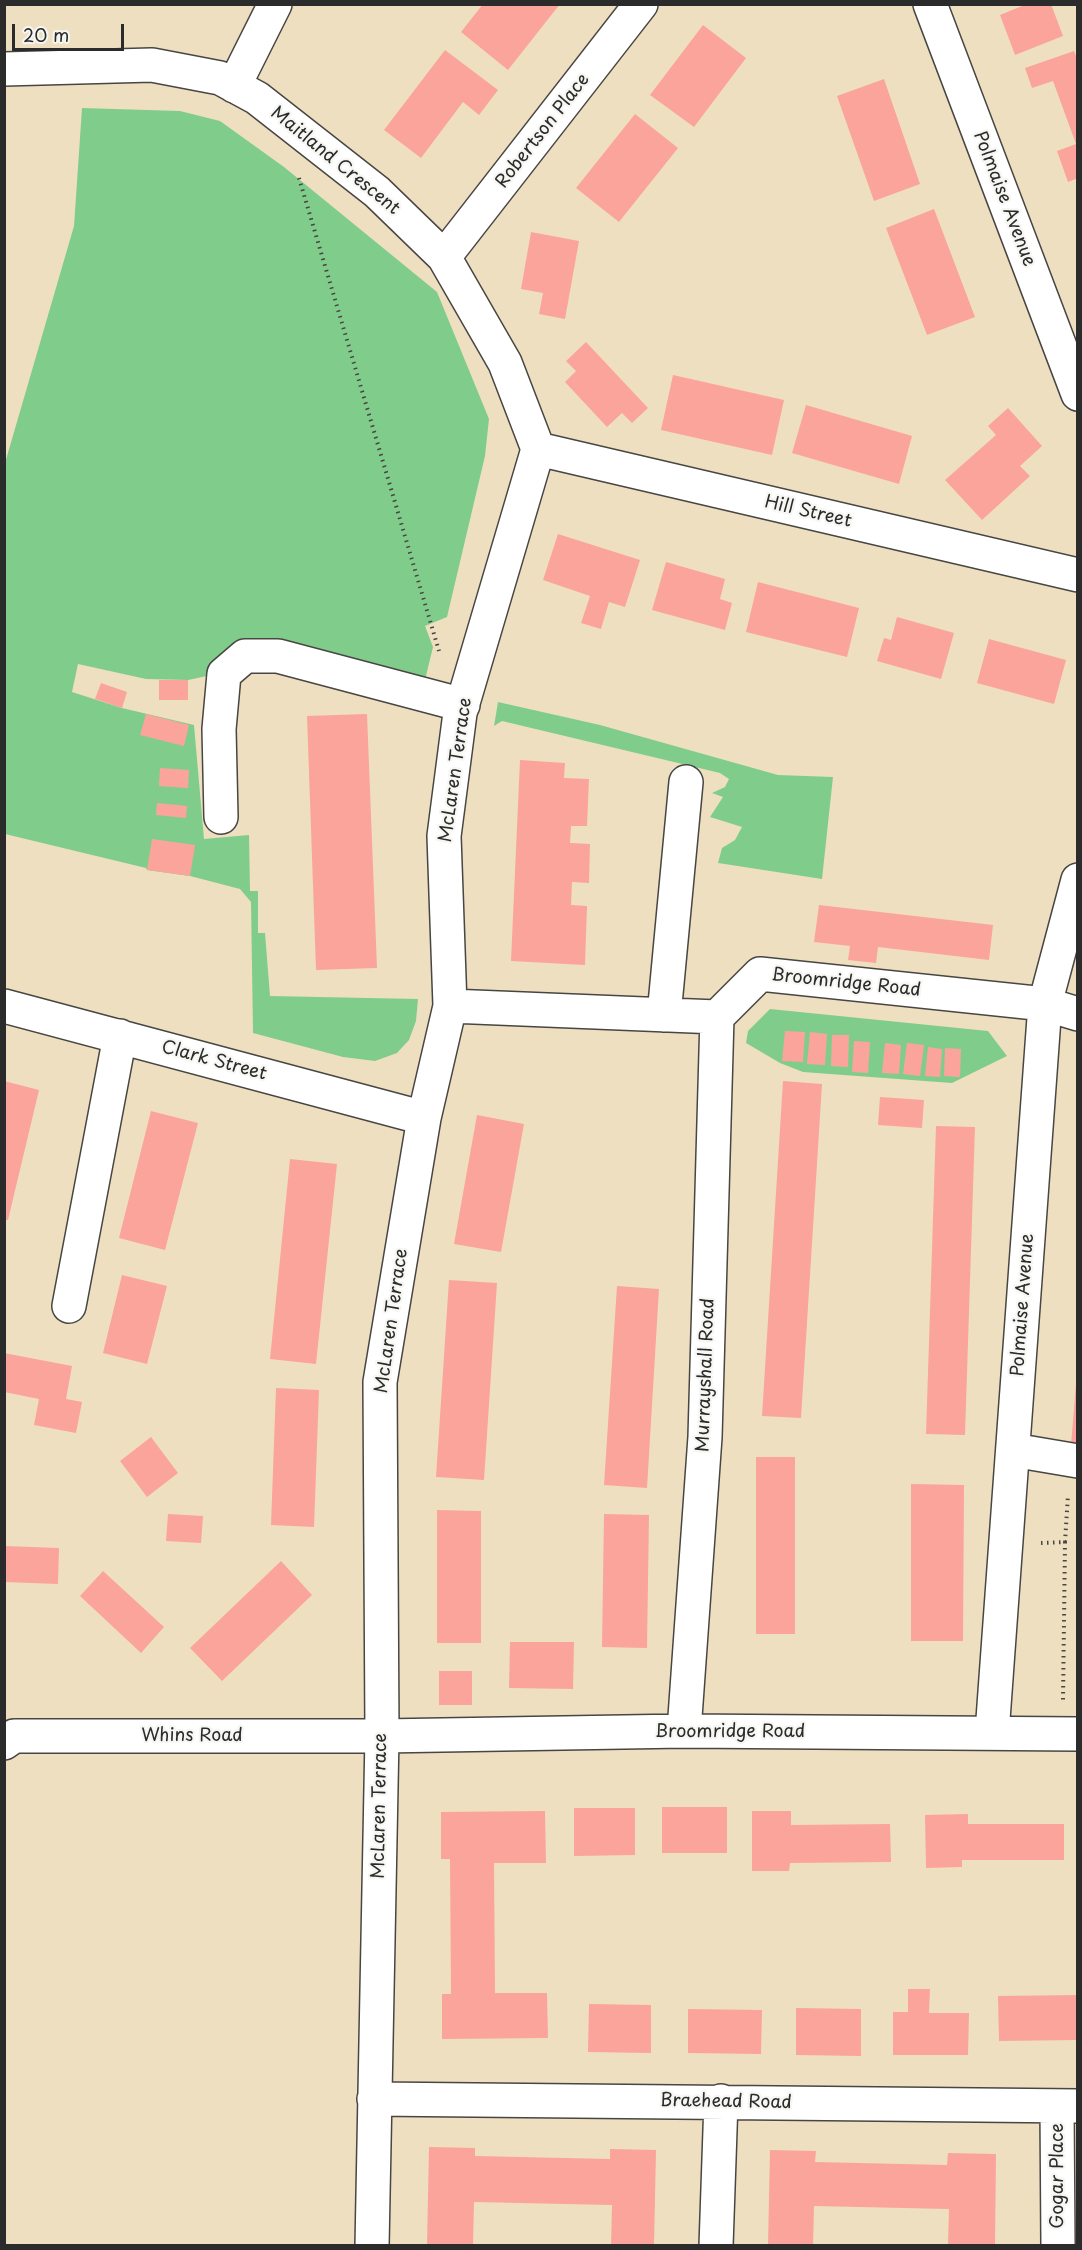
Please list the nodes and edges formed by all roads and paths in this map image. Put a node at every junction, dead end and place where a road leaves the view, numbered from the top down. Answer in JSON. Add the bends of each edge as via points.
{"nodes":[{"id":1,"x":275,"y":4,"type":"edge"},
{"id":2,"x":641,"y":4,"type":"edge"},
{"id":3,"x":930,"y":4,"type":"edge"},
{"id":4,"x":4,"y":69,"type":"edge"},
{"id":5,"x":234,"y":86,"type":"junction"},
{"id":6,"x":305,"y":135,"type":"junction"},
{"id":7,"x":444,"y":257,"type":"junction"},
{"id":8,"x":1077,"y":394,"type":"edge"},
{"id":9,"x":538,"y":449,"type":"junction"},
{"id":10,"x":1077,"y":575,"type":"edge"},
{"id":11,"x":467,"y":692,"type":"junction"},
{"id":12,"x":686,"y":782,"type":"dead end"},
{"id":13,"x":221,"y":817,"type":"dead end"},
{"id":14,"x":1077,"y":880,"type":"edge"},
{"id":15,"x":1045,"y":1004,"type":"junction"},
{"id":16,"x":4,"y":1006,"type":"edge"},
{"id":17,"x":450,"y":1006,"type":"junction"},
{"id":18,"x":1077,"y":1014,"type":"edge"},
{"id":19,"x":663,"y":1015,"type":"junction"},
{"id":20,"x":717,"y":1017,"type":"junction"},
{"id":21,"x":120,"y":1036,"type":"junction"},
{"id":22,"x":424,"y":1118,"type":"junction"},
{"id":23,"x":69,"y":1306,"type":"dead end"},
{"id":24,"x":1013,"y":1450,"type":"junction"},
{"id":25,"x":1074,"y":1461,"type":"edge"},
{"id":26,"x":1065,"y":1542,"type":"junction"},
{"id":27,"x":1006,"y":1543,"type":"junction"},
{"id":28,"x":684,"y":1731,"type":"junction"},
{"id":29,"x":992,"y":1732,"type":"junction"},
{"id":30,"x":1070,"y":1734,"type":"edge"},
{"id":31,"x":382,"y":1736,"type":"junction"},
{"id":32,"x":4,"y":1743,"type":"edge"},
{"id":33,"x":374,"y":2099,"type":"junction"},
{"id":34,"x":721,"y":2101,"type":"junction"},
{"id":35,"x":1067,"y":2106,"type":"edge"},
{"id":36,"x":372,"y":2246,"type":"edge"},
{"id":37,"x":716,"y":2246,"type":"edge"},
{"id":38,"x":1058,"y":2246,"type":"edge"}],
"edges":[{"from":1,"to":5,"type":"street"},
{"from":2,"to":7,"type":"street","name":"Robertson Place"},
{"from":3,"to":8,"type":"street","name":"Polmaise Avenue"},
{"from":4,"to":5,"type":"street","name":"Maitland Crescent","via":[[152,65],[220,78]]},
{"from":5,"to":6,"type":"street","name":"Maitland Crescent","via":[[257,98]]},
{"from":6,"to":7,"type":"street","name":"Maitland Crescent","via":[[377,192]]},
{"from":6,"to":11,"type":"path","via":[[294,160],[442,661]]},
{"from":7,"to":9,"type":"street","name":"Maitland Crescent","via":[[505,363]]},
{"from":9,"to":10,"type":"street","name":"Hill Street"},
{"from":9,"to":11,"type":"street","name":"McLaren Terrace"},
{"from":11,"to":13,"type":"street","via":[[278,656],[245,656],[224,674],[219,729]]},
{"from":11,"to":17,"type":"street","name":"McLaren Terrace","via":[[444,836]]},
{"from":12,"to":19,"type":"street"},
{"from":14,"to":15,"type":"street","name":"Polmaise Avenue"},
{"from":15,"to":18,"type":"street","name":"Broomridge Road"},
{"from":15,"to":20,"type":"street","name":"Broomridge Road","via":[[760,974]]},
{"from":15,"to":24,"type":"street","name":"Polmaise Avenue"},
{"from":16,"to":21,"type":"street","name":"Clark Street"},
{"from":17,"to":19,"type":"street"},
{"from":17,"to":22,"type":"street","name":"McLaren Terrace"},
{"from":19,"to":20,"type":"street"},
{"from":20,"to":28,"type":"street","name":"Murrayshall Road","via":[[705,1437]]},
{"from":21,"to":22,"type":"street","name":"Clark Street"},
{"from":21,"to":23,"type":"street"},
{"from":22,"to":31,"type":"street","name":"McLaren Terrace","via":[[380,1382]]},
{"from":24,"to":25,"type":"street"},
{"from":24,"to":27,"type":"street","name":"Polmaise Avenue"},
{"from":25,"to":26,"type":"path"},
{"from":26,"to":27,"type":"path"},
{"from":26,"to":30,"type":"path"},
{"from":27,"to":29,"type":"street","name":"Polmaise Avenue"},
{"from":28,"to":29,"type":"street","name":"Broomridge Road"},
{"from":28,"to":31,"type":"street","name":"Broomridge Road"},
{"from":29,"to":30,"type":"street","name":"Broomridge Road"},
{"from":31,"to":32,"type":"street","name":"Whins Road","via":[[14,1736]]},
{"from":31,"to":33,"type":"street","name":"McLaren Terrace"},
{"from":33,"to":34,"type":"street","name":"Braehead Road"},
{"from":33,"to":36,"type":"street","name":"McLaren Terrace"},
{"from":34,"to":35,"type":"street","name":"Braehead Road"},
{"from":34,"to":37,"type":"street"},
{"from":35,"to":38,"type":"street","name":"Gogar Place"}]}
